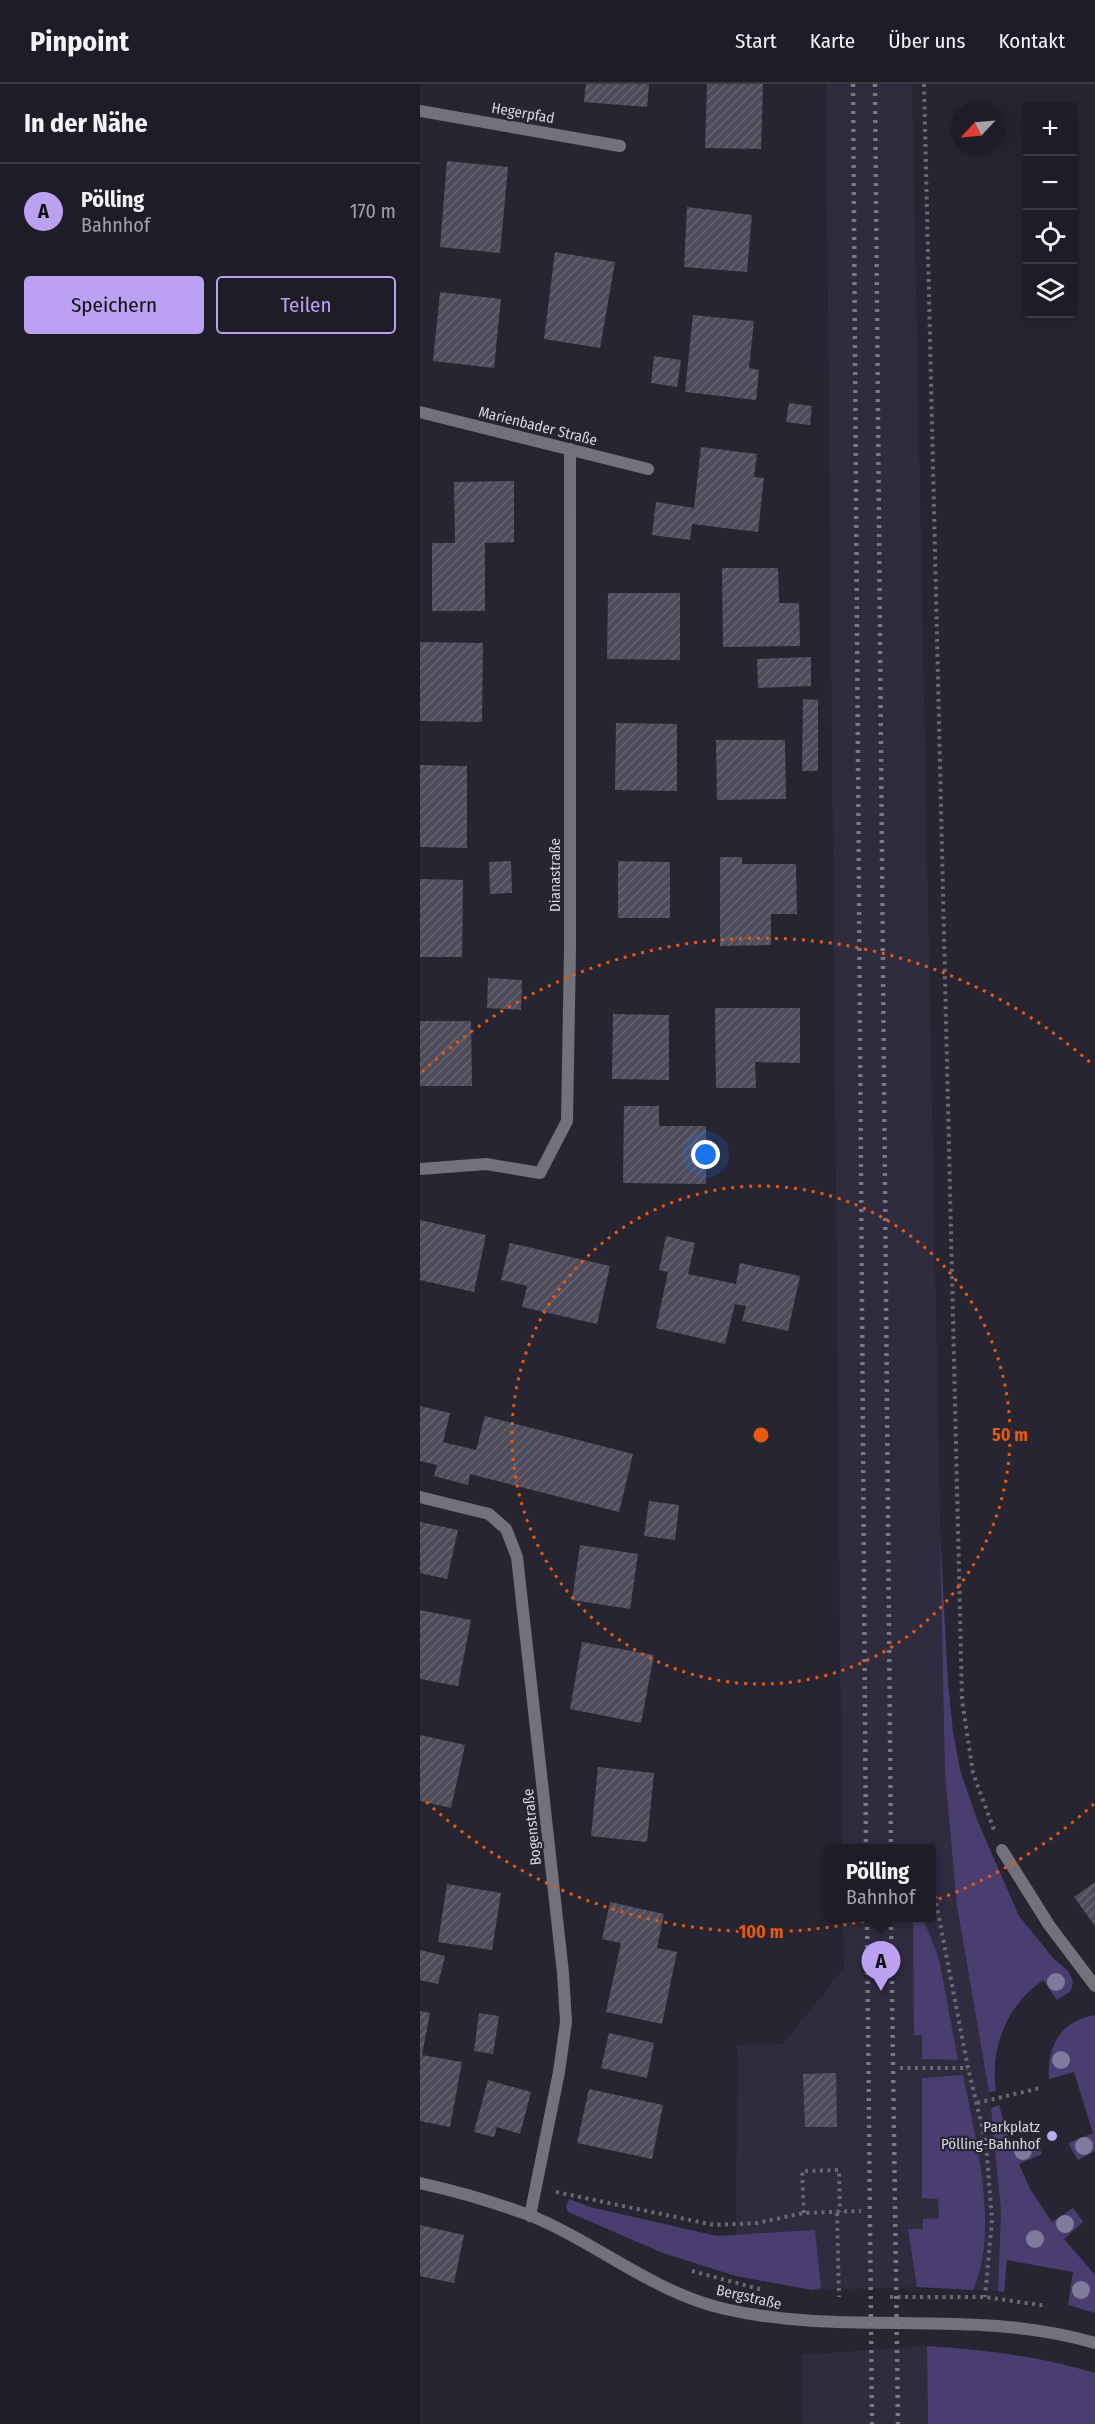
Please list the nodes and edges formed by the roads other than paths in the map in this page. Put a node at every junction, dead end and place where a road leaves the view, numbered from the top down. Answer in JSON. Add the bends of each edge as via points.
{"nodes":[{"id":1,"x":420,"y":111,"type":"edge"},
{"id":2,"x":620,"y":146,"type":"dead end"},
{"id":3,"x":420,"y":412,"type":"edge"},
{"id":4,"x":570,"y":449,"type":"junction"},
{"id":5,"x":648,"y":469,"type":"dead end"},
{"id":6,"x":420,"y":1169,"type":"edge"},
{"id":7,"x":420,"y":1497,"type":"edge"},
{"id":8,"x":1002,"y":1850,"type":"road end"},
{"id":9,"x":1095,"y":1986,"type":"edge"},
{"id":10,"x":420,"y":2183,"type":"edge"},
{"id":11,"x":530,"y":2216,"type":"junction"},
{"id":12,"x":1095,"y":2343,"type":"edge"}],
"edges":[{"from":1,"to":2,"type":"street","name":"Hegerpfad"},
{"from":3,"to":4,"type":"street","name":"Marienbader Straße"},
{"from":4,"to":5,"type":"street","name":"Marienbader Straße"},
{"from":4,"to":6,"type":"street","name":"Dianastraße","via":[[567,1121],[540,1173],[486,1164]]},
{"from":7,"to":11,"type":"street","name":"Bogenstraße","via":[[489,1514],[506,1529],[517,1557],[566,2022]]},
{"from":8,"to":9,"type":"street","via":[[1049,1925]]},
{"from":10,"to":11,"type":"street","name":"Bergstraße"},
{"from":11,"to":12,"type":"street","name":"Bergstraße","via":[[671,2290],[722,2309],[782,2320],[962,2323],[1031,2329]]}]}
